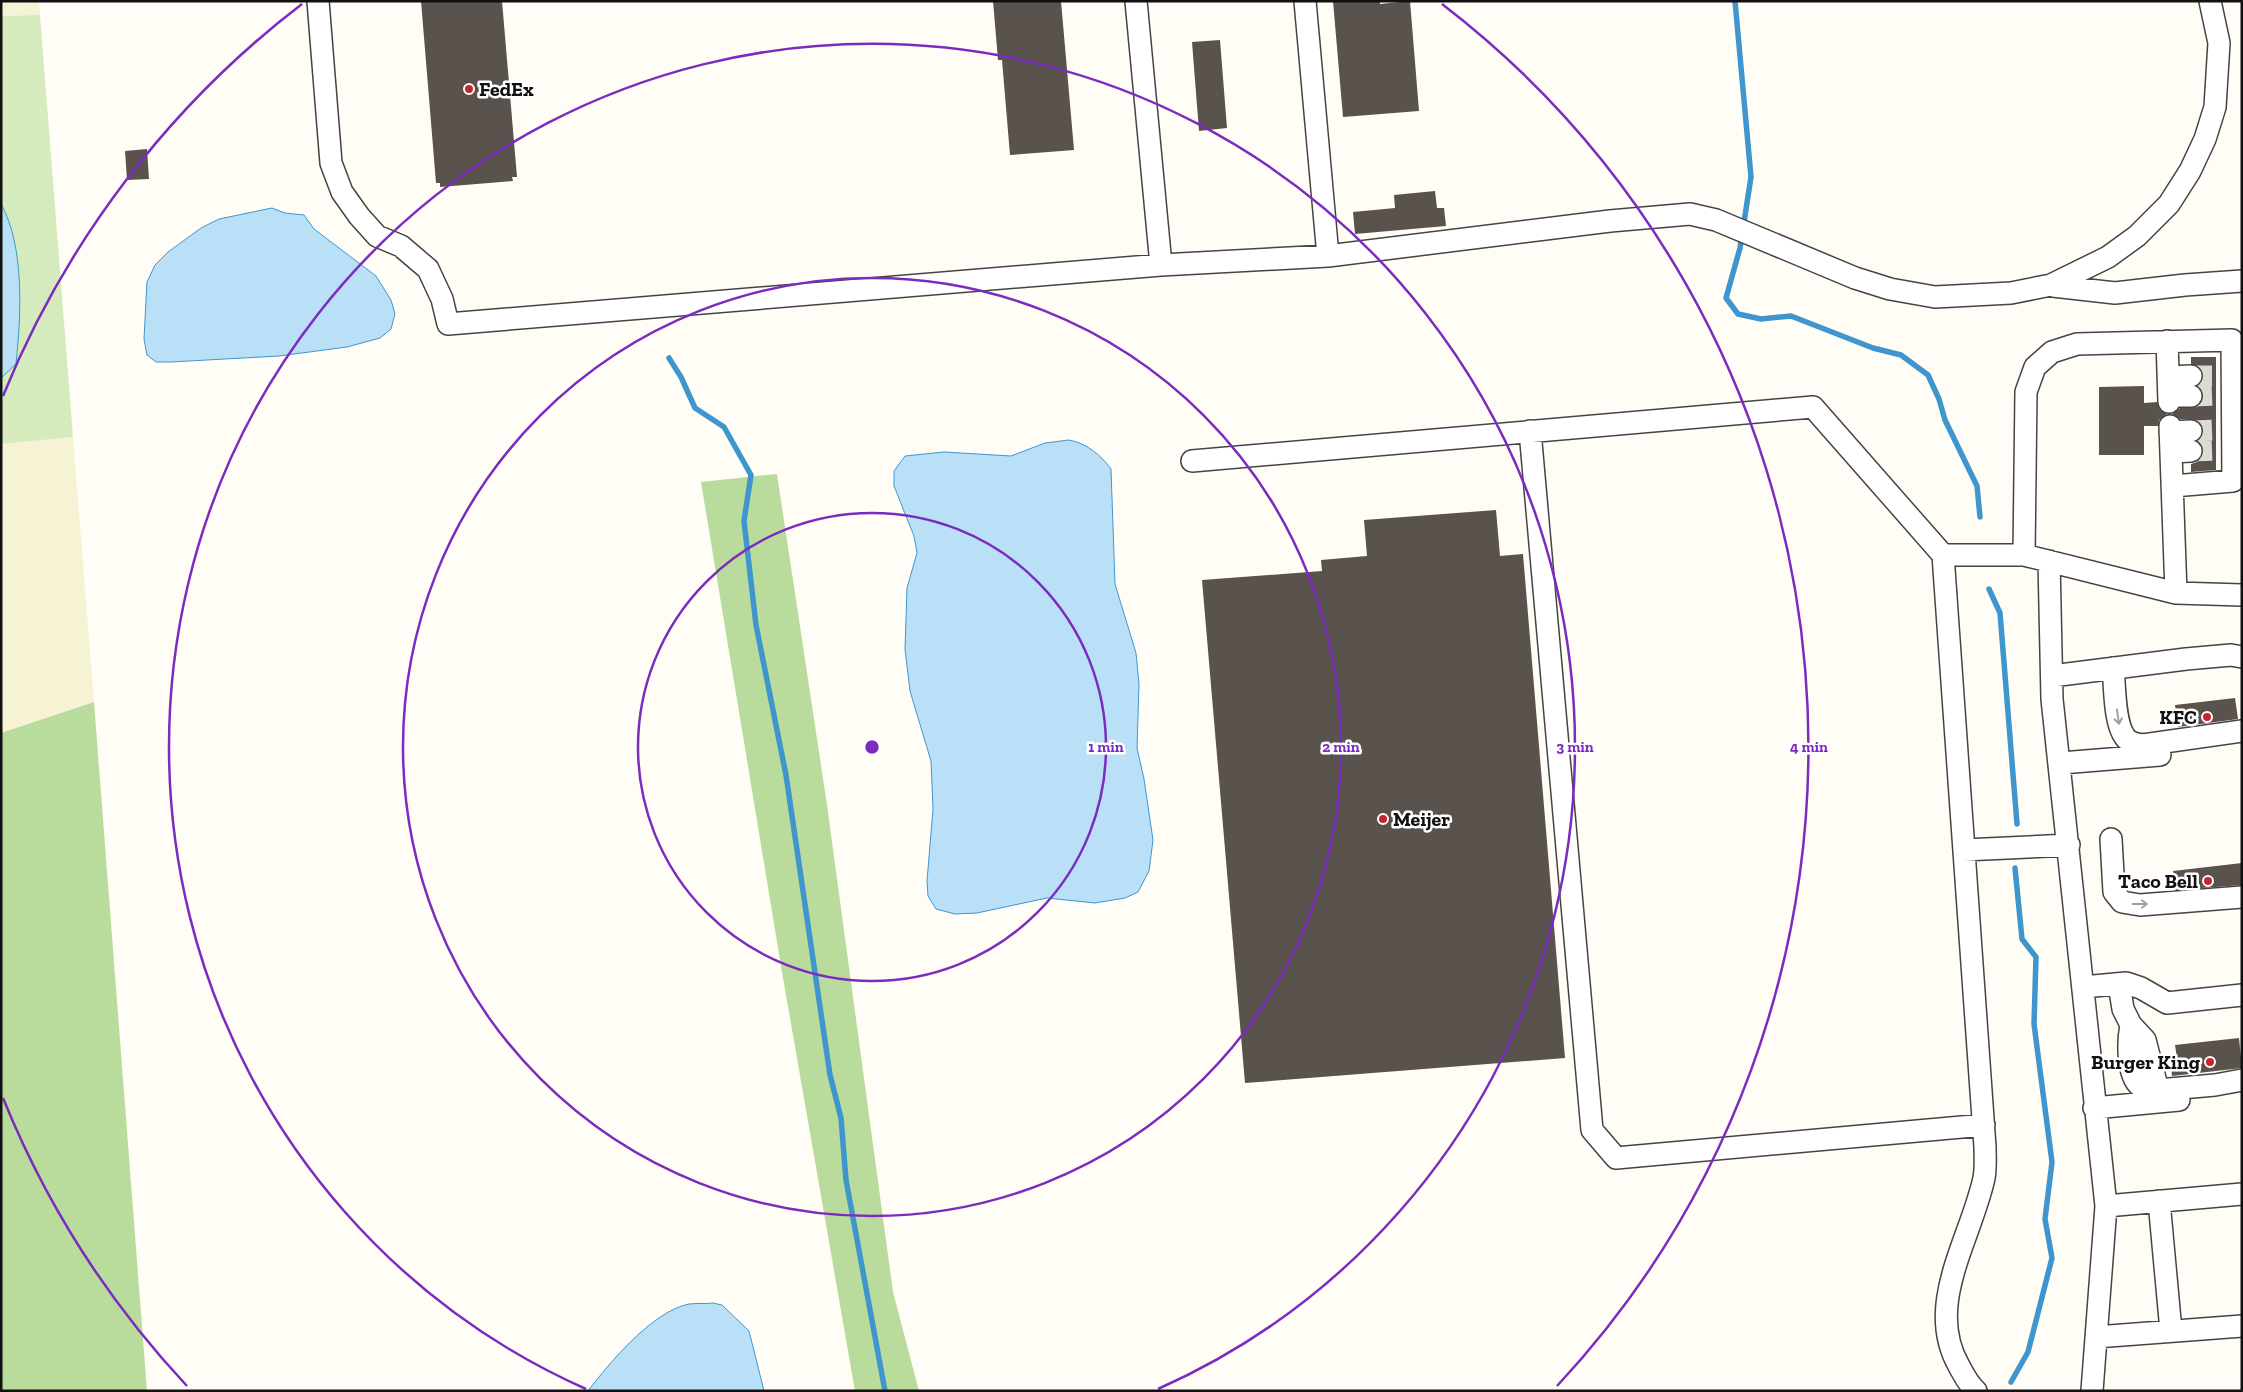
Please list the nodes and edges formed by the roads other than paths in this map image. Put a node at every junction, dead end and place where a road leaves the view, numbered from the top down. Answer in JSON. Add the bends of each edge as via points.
{"nodes":[{"id":1,"x":318,"y":1,"type":"edge"},
{"id":2,"x":1136,"y":1,"type":"edge"},
{"id":3,"x":1305,"y":1,"type":"edge"},
{"id":4,"x":2210,"y":1,"type":"edge"},
{"id":5,"x":1328,"y":256,"type":"junction"},
{"id":6,"x":1161,"y":265,"type":"junction"},
{"id":7,"x":2242,"y":281,"type":"edge"},
{"id":8,"x":2051,"y":285,"type":"junction"},
{"id":9,"x":2167,"y":341,"type":"junction"},
{"id":10,"x":2191,"y":386,"type":"tunnel mouth"},
{"id":11,"x":1530,"y":432,"type":"junction"},
{"id":12,"x":2179,"y":438,"type":"dead end"},
{"id":13,"x":1192,"y":461,"type":"dead end"},
{"id":14,"x":2173,"y":486,"type":"junction"},
{"id":15,"x":1943,"y":555,"type":"junction"},
{"id":16,"x":2024,"y":555,"type":"junction"},
{"id":17,"x":2049,"y":561,"type":"junction"},
{"id":18,"x":2176,"y":593,"type":"junction"},
{"id":19,"x":2242,"y":595,"type":"edge"},
{"id":20,"x":2242,"y":658,"type":"edge"},
{"id":21,"x":2113,"y":668,"type":"junction"},
{"id":22,"x":2052,"y":676,"type":"junction"},
{"id":23,"x":2241,"y":740,"type":"edge"},
{"id":24,"x":2061,"y":763,"type":"junction"},
{"id":25,"x":2110,"y":839,"type":"dead end"},
{"id":26,"x":2069,"y":845,"type":"junction"},
{"id":27,"x":1964,"y":850,"type":"junction"},
{"id":28,"x":2242,"y":896,"type":"edge"},
{"id":29,"x":2119,"y":984,"type":"junction"},
{"id":30,"x":2083,"y":988,"type":"junction"},
{"id":31,"x":2242,"y":995,"type":"edge"},
{"id":32,"x":2242,"y":1080,"type":"edge"},
{"id":33,"x":2242,"y":1094,"type":"edge"},
{"id":34,"x":2094,"y":1108,"type":"junction"},
{"id":35,"x":1984,"y":1125,"type":"junction"},
{"id":36,"x":2242,"y":1194,"type":"edge"},
{"id":37,"x":2159,"y":1201,"type":"junction"},
{"id":38,"x":2106,"y":1206,"type":"junction"},
{"id":39,"x":2242,"y":1326,"type":"edge"},
{"id":40,"x":2171,"y":1332,"type":"junction"},
{"id":41,"x":2096,"y":1337,"type":"junction"},
{"id":42,"x":1976,"y":1391,"type":"edge"},
{"id":43,"x":2092,"y":1391,"type":"edge"}],
"edges":[{"from":1,"to":6,"type":"lane","via":[[332,163],[342,192],[377,236],[401,246],[428,269],[442,299],[448,324]]},
{"from":2,"to":6,"type":"lane"},
{"from":3,"to":5,"type":"lane"},
{"from":4,"to":8,"type":"lane","via":[[2219,43],[2215,107],[2190,171],[2169,204],[2137,236],[2108,257]]},
{"from":5,"to":6,"type":"lane"},
{"from":5,"to":8,"type":"lane","via":[[1690,214],[1730,226],[1855,278],[1890,289],[1934,297],[2003,294]]},
{"from":7,"to":8,"type":"lane","via":[[2115,293]]},
{"from":9,"to":10,"type":"lane","via":[[2169,392]]},
{"from":9,"to":14,"type":"lane","via":[[2232,340],[2224,385],[2225,440],[2233,481]]},
{"from":9,"to":16,"type":"lane","via":[[2077,344],[2052,352],[2035,367],[2026,392]]},
{"from":11,"to":13,"type":"lane"},
{"from":11,"to":15,"type":"lane","via":[[1813,407]]},
{"from":11,"to":35,"type":"lane","via":[[1592,1130],[1616,1158]]},
{"from":12,"to":14,"type":"lane"},
{"from":14,"to":18,"type":"lane"},
{"from":15,"to":16,"type":"lane"},
{"from":15,"to":27,"type":"lane"},
{"from":16,"to":17,"type":"lane"},
{"from":17,"to":18,"type":"lane"},
{"from":17,"to":22,"type":"lane"},
{"from":18,"to":19,"type":"lane"},
{"from":20,"to":21,"type":"lane","via":[[2231,655]]},
{"from":21,"to":22,"type":"lane"},
{"from":21,"to":23,"type":"lane","one_way":true,"via":[[2119,725],[2125,738],[2132,743]]},
{"from":22,"to":24,"type":"lane"},
{"from":23,"to":24,"type":"lane","via":[[2156,755]]},
{"from":24,"to":26,"type":"lane"},
{"from":25,"to":28,"type":"lane","one_way":true,"via":[[2114,892],[2122,902],[2140,905]]},
{"from":26,"to":27,"type":"lane"},
{"from":26,"to":30,"type":"lane"},
{"from":27,"to":35,"type":"lane"},
{"from":29,"to":30,"type":"lane"},
{"from":29,"to":31,"type":"lane","via":[[2140,988],[2167,1003]]},
{"from":29,"to":32,"type":"lane","via":[[2123,1009],[2131,1025],[2145,1040],[2158,1090]]},
{"from":30,"to":34,"type":"lane"},
{"from":33,"to":34,"type":"lane"},
{"from":34,"to":38,"type":"lane"},
{"from":35,"to":42,"type":"lane","via":[[1984,1177],[1955,1267],[1946,1308],[1950,1351]]},
{"from":36,"to":37,"type":"lane"},
{"from":37,"to":38,"type":"lane"},
{"from":37,"to":40,"type":"lane"},
{"from":38,"to":41,"type":"lane"},
{"from":39,"to":40,"type":"lane"},
{"from":40,"to":41,"type":"lane"},
{"from":41,"to":43,"type":"lane"}]}
